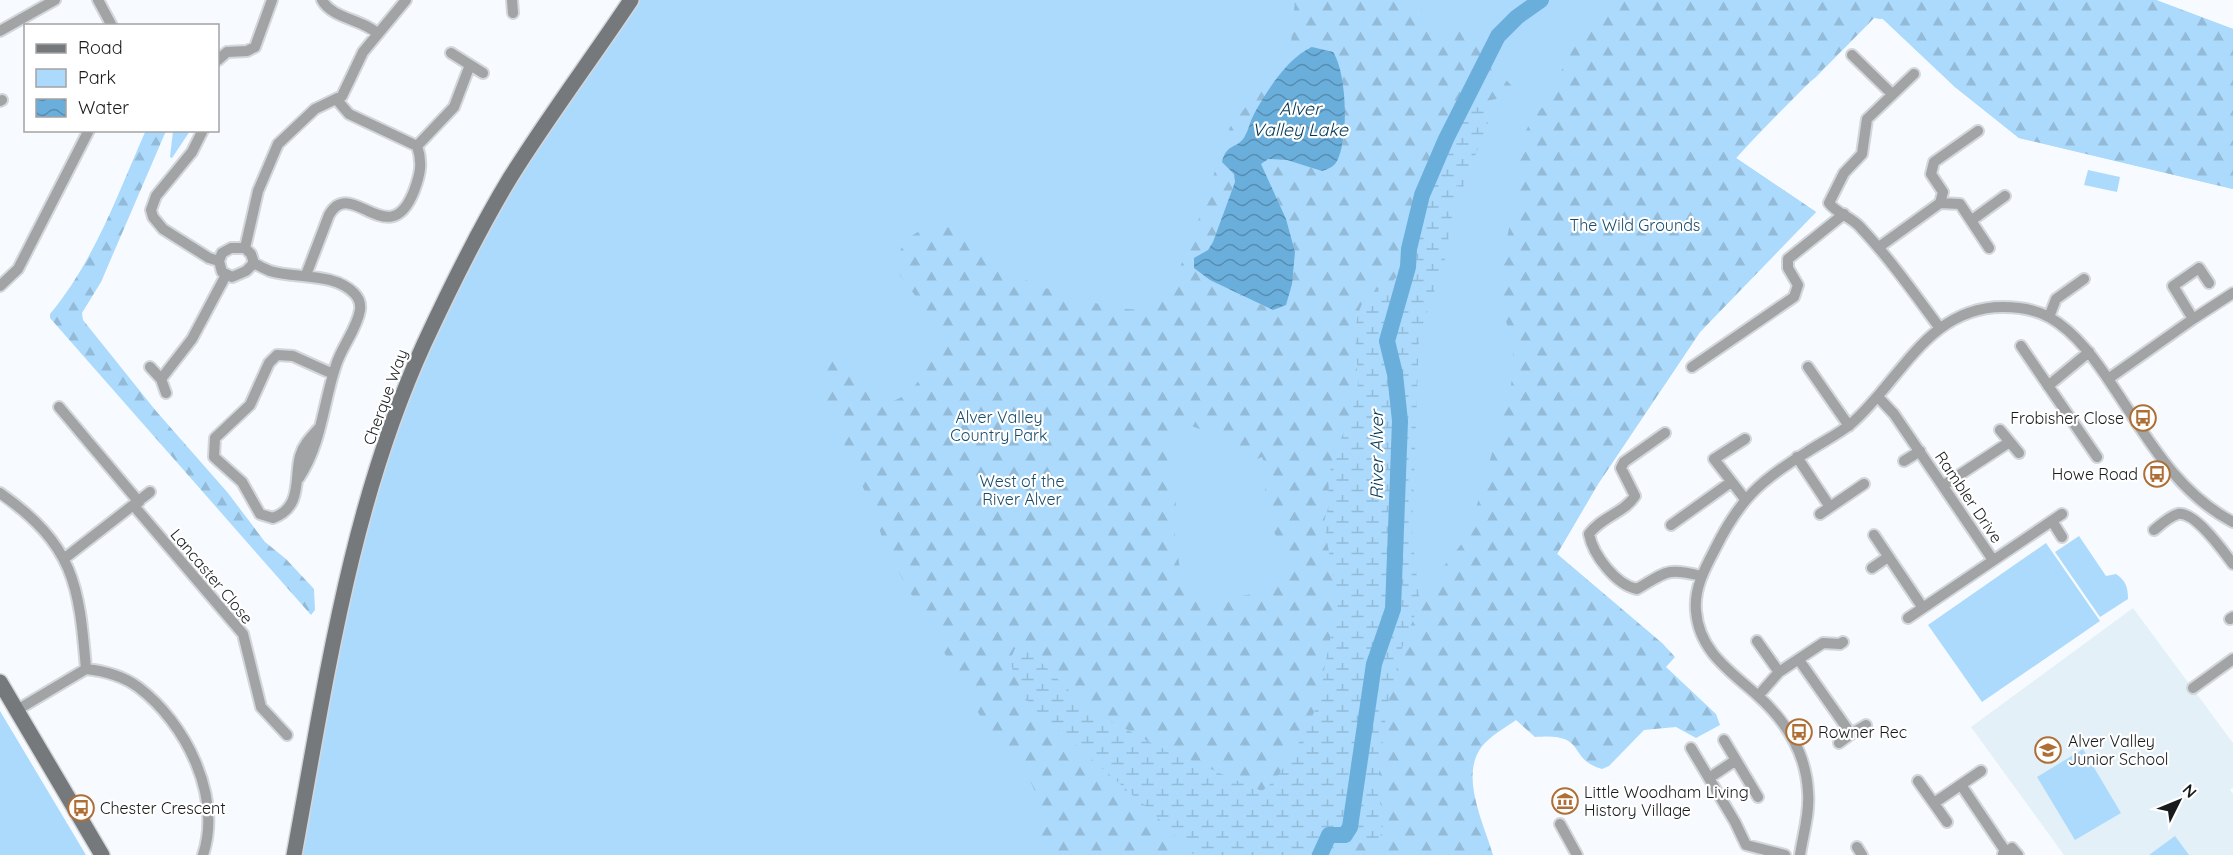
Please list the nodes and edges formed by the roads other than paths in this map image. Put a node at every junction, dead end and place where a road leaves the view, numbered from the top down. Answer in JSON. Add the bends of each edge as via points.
{"nodes":[{"id":1,"x":55,"y":0,"type":"edge"},
{"id":2,"x":98,"y":0,"type":"edge"},
{"id":3,"x":272,"y":0,"type":"edge"},
{"id":4,"x":322,"y":0,"type":"edge"},
{"id":5,"x":406,"y":0,"type":"edge"},
{"id":6,"x":512,"y":0,"type":"edge"},
{"id":7,"x":631,"y":0,"type":"edge"},
{"id":8,"x":513,"y":13,"type":"dead end"},
{"id":9,"x":111,"y":24,"type":"edge"},
{"id":10,"x":2,"y":26,"type":"edge"},
{"id":11,"x":378,"y":34,"type":"junction"},
{"id":12,"x":451,"y":53,"type":"dead end"},
{"id":13,"x":1852,"y":55,"type":"dead end"},
{"id":14,"x":219,"y":59,"type":"edge"},
{"id":15,"x":470,"y":65,"type":"junction"},
{"id":16,"x":483,"y":73,"type":"dead end"},
{"id":17,"x":1914,"y":74,"type":"dead end"},
{"id":18,"x":1891,"y":93,"type":"junction"},
{"id":19,"x":337,"y":100,"type":"junction"},
{"id":20,"x":1978,"y":131,"type":"dead end"},
{"id":21,"x":88,"y":132,"type":"edge"},
{"id":22,"x":202,"y":132,"type":"edge"},
{"id":23,"x":417,"y":146,"type":"junction"},
{"id":24,"x":2005,"y":196,"type":"dead end"},
{"id":25,"x":1940,"y":203,"type":"junction"},
{"id":26,"x":1844,"y":214,"type":"junction"},
{"id":27,"x":1972,"y":220,"type":"junction"},
{"id":28,"x":245,"y":248,"type":"junction"},
{"id":29,"x":1879,"y":248,"type":"junction"},
{"id":30,"x":1989,"y":248,"type":"dead end"},
{"id":31,"x":219,"y":261,"type":"junction"},
{"id":32,"x":254,"y":263,"type":"junction"},
{"id":33,"x":226,"y":275,"type":"junction"},
{"id":34,"x":306,"y":275,"type":"junction"},
{"id":35,"x":2084,"y":279,"type":"dead end"},
{"id":36,"x":2209,"y":283,"type":"dead end"},
{"id":37,"x":0,"y":286,"type":"edge"},
{"id":38,"x":2233,"y":293,"type":"edge"},
{"id":39,"x":2049,"y":317,"type":"junction"},
{"id":40,"x":2193,"y":319,"type":"junction"},
{"id":41,"x":1939,"y":327,"type":"junction"},
{"id":42,"x":2021,"y":346,"type":"dead end"},
{"id":43,"x":2089,"y":352,"type":"junction"},
{"id":44,"x":150,"y":367,"type":"dead end"},
{"id":45,"x":1692,"y":367,"type":"dead end"},
{"id":46,"x":1808,"y":367,"type":"dead end"},
{"id":47,"x":333,"y":374,"type":"junction"},
{"id":48,"x":161,"y":379,"type":"junction"},
{"id":49,"x":2108,"y":379,"type":"junction"},
{"id":50,"x":2048,"y":386,"type":"junction"},
{"id":51,"x":166,"y":393,"type":"dead end"},
{"id":52,"x":1878,"y":397,"type":"junction"},
{"id":53,"x":59,"y":407,"type":"dead end"},
{"id":54,"x":1849,"y":426,"type":"junction"},
{"id":55,"x":2000,"y":430,"type":"dead end"},
{"id":56,"x":1665,"y":433,"type":"dead end"},
{"id":57,"x":1745,"y":439,"type":"dead end"},
{"id":58,"x":2008,"y":442,"type":"junction"},
{"id":59,"x":1920,"y":451,"type":"junction"},
{"id":60,"x":2019,"y":453,"type":"dead end"},
{"id":61,"x":1797,"y":457,"type":"junction"},
{"id":62,"x":2097,"y":457,"type":"dead end"},
{"id":63,"x":1904,"y":461,"type":"dead end"},
{"id":64,"x":1731,"y":482,"type":"junction"},
{"id":65,"x":1864,"y":484,"type":"dead end"},
{"id":66,"x":1944,"y":485,"type":"junction"},
{"id":67,"x":150,"y":492,"type":"dead end"},
{"id":68,"x":0,"y":493,"type":"edge"},
{"id":69,"x":1745,"y":499,"type":"junction"},
{"id":70,"x":136,"y":504,"type":"junction"},
{"id":71,"x":1830,"y":507,"type":"junction"},
{"id":72,"x":1820,"y":514,"type":"dead end"},
{"id":73,"x":2062,"y":514,"type":"dead end"},
{"id":74,"x":2052,"y":521,"type":"junction"},
{"id":75,"x":2233,"y":522,"type":"edge"},
{"id":76,"x":1671,"y":525,"type":"dead end"},
{"id":77,"x":2154,"y":530,"type":"dead end"},
{"id":78,"x":1874,"y":535,"type":"dead end"},
{"id":79,"x":2062,"y":537,"type":"dead end"},
{"id":80,"x":1888,"y":557,"type":"junction"},
{"id":81,"x":65,"y":558,"type":"junction"},
{"id":82,"x":1993,"y":560,"type":"junction"},
{"id":83,"x":2233,"y":564,"type":"edge"},
{"id":84,"x":1872,"y":568,"type":"dead end"},
{"id":85,"x":1701,"y":576,"type":"junction"},
{"id":86,"x":1923,"y":608,"type":"junction"},
{"id":87,"x":1908,"y":618,"type":"dead end"},
{"id":88,"x":1756,"y":641,"type":"dead end"},
{"id":89,"x":1843,"y":642,"type":"dead end"},
{"id":90,"x":1799,"y":660,"type":"junction"},
{"id":91,"x":2233,"y":660,"type":"edge"},
{"id":92,"x":86,"y":669,"type":"junction"},
{"id":93,"x":1779,"y":672,"type":"junction"},
{"id":94,"x":0,"y":682,"type":"edge"},
{"id":95,"x":2193,"y":688,"type":"dead end"},
{"id":96,"x":1758,"y":696,"type":"junction"},
{"id":97,"x":17,"y":710,"type":"junction"},
{"id":98,"x":1866,"y":725,"type":"dead end"},
{"id":99,"x":1851,"y":734,"type":"junction"},
{"id":100,"x":287,"y":735,"type":"dead end"},
{"id":101,"x":1725,"y":740,"type":"dead end"},
{"id":102,"x":1839,"y":743,"type":"dead end"},
{"id":103,"x":1691,"y":748,"type":"dead end"},
{"id":104,"x":1736,"y":760,"type":"junction"},
{"id":105,"x":1981,"y":771,"type":"dead end"},
{"id":106,"x":1709,"y":778,"type":"junction"},
{"id":107,"x":1918,"y":781,"type":"dead end"},
{"id":108,"x":1961,"y":785,"type":"junction"},
{"id":109,"x":1758,"y":797,"type":"dead end"},
{"id":110,"x":1934,"y":803,"type":"junction"},
{"id":111,"x":1947,"y":822,"type":"dead end"},
{"id":112,"x":1560,"y":824,"type":"dead end"},
{"id":113,"x":2009,"y":854,"type":"edge"},
{"id":114,"x":102,"y":855,"type":"edge"},
{"id":115,"x":202,"y":855,"type":"edge"},
{"id":116,"x":294,"y":855,"type":"edge"},
{"id":117,"x":1577,"y":855,"type":"edge"},
{"id":118,"x":1785,"y":855,"type":"edge"},
{"id":119,"x":1800,"y":855,"type":"edge"}],
"edges":[{"from":1,"to":10,"type":"street"},
{"from":2,"to":9,"type":"street"},
{"from":3,"to":14,"type":"street","via":[[255,47],[227,52]]},
{"from":4,"to":11,"type":"street","via":[[326,7]]},
{"from":5,"to":11,"type":"street"},
{"from":6,"to":8,"type":"street"},
{"from":7,"to":116,"type":"street","name":"Cherque Way","via":[[509,181],[468,256],[397,414],[352,550],[327,663]]},
{"from":11,"to":19,"type":"street","via":[[363,52],[346,90]]},
{"from":12,"to":15,"type":"street"},
{"from":13,"to":18,"type":"street"},
{"from":15,"to":16,"type":"street"},
{"from":15,"to":23,"type":"street","via":[[454,108]]},
{"from":17,"to":18,"type":"street"},
{"from":18,"to":26,"type":"street","via":[[1867,119],[1862,154],[1844,173],[1828,203]]},
{"from":19,"to":23,"type":"street","via":[[349,114]]},
{"from":19,"to":28,"type":"street","via":[[315,109],[278,144],[258,191]]},
{"from":20,"to":25,"type":"street","via":[[1934,162],[1931,174],[1943,192]]},
{"from":21,"to":37,"type":"street","via":[[18,269]]},
{"from":22,"to":31,"type":"street","via":[[192,152],[156,196],[151,210],[163,229]]},
{"from":23,"to":34,"type":"street","via":[[419,174],[406,210],[390,217],[347,203],[335,206]]},
{"from":24,"to":27,"type":"street"},
{"from":25,"to":27,"type":"street","via":[[1960,204]]},
{"from":25,"to":29,"type":"street"},
{"from":26,"to":29,"type":"street"},
{"from":26,"to":45,"type":"street","via":[[1788,260],[1798,285],[1794,297]]},
{"from":27,"to":30,"type":"street"},
{"from":28,"to":31,"type":"street","via":[[226,250]]},
{"from":28,"to":32,"type":"street"},
{"from":29,"to":41,"type":"street"},
{"from":31,"to":33,"type":"street"},
{"from":32,"to":33,"type":"street","via":[[241,274]]},
{"from":32,"to":34,"type":"street","via":[[271,271]]},
{"from":33,"to":48,"type":"street","via":[[192,339]]},
{"from":34,"to":47,"type":"street","via":[[345,287],[360,304]]},
{"from":35,"to":39,"type":"street","via":[[2056,298]]},
{"from":36,"to":40,"type":"street","via":[[2199,268],[2173,286]]},
{"from":38,"to":40,"type":"street"},
{"from":39,"to":41,"type":"street","via":[[2013,307],[1992,307],[1958,316]]},
{"from":39,"to":43,"type":"street"},
{"from":40,"to":49,"type":"street"},
{"from":41,"to":52,"type":"street","via":[[1913,352]]},
{"from":42,"to":50,"type":"street"},
{"from":43,"to":49,"type":"street"},
{"from":43,"to":50,"type":"street"},
{"from":44,"to":48,"type":"street"},
{"from":46,"to":54,"type":"street"},
{"from":47,"to":47,"type":"street","via":[[293,356],[277,355],[269,363],[250,405],[213,443],[214,457],[242,482],[260,514],[266,517],[278,517],[288,507],[299,478],[303,449],[319,428]]},
{"from":48,"to":51,"type":"street"},
{"from":49,"to":75,"type":"street","via":[[2166,467],[2196,498]]},
{"from":50,"to":62,"type":"street"},
{"from":52,"to":54,"type":"street"},
{"from":52,"to":59,"type":"street","name":"Rambler Drive"},
{"from":53,"to":70,"type":"street","name":"Lancaster Close"},
{"from":54,"to":61,"type":"street"},
{"from":55,"to":58,"type":"street"},
{"from":56,"to":85,"type":"street","via":[[1624,462],[1621,468],[1635,496],[1594,527],[1589,534],[1591,544],[1619,582],[1629,588],[1637,590],[1677,570]]},
{"from":57,"to":64,"type":"street","via":[[1714,459]]},
{"from":58,"to":60,"type":"street"},
{"from":58,"to":66,"type":"street"},
{"from":59,"to":63,"type":"street","name":"Rambler Drive"},
{"from":59,"to":66,"type":"street","name":"Rambler Drive"},
{"from":61,"to":69,"type":"street"},
{"from":61,"to":71,"type":"street"},
{"from":64,"to":69,"type":"street"},
{"from":64,"to":76,"type":"street"},
{"from":65,"to":71,"type":"street"},
{"from":66,"to":82,"type":"street","name":"Rambler Drive"},
{"from":67,"to":70,"type":"street"},
{"from":68,"to":81,"type":"street","via":[[42,527]]},
{"from":69,"to":85,"type":"street","via":[[1728,522]]},
{"from":70,"to":81,"type":"street"},
{"from":70,"to":100,"type":"street","name":"Lancaster Close","via":[[243,634],[261,707]]},
{"from":71,"to":72,"type":"street"},
{"from":73,"to":74,"type":"street"},
{"from":74,"to":79,"type":"street"},
{"from":74,"to":82,"type":"street"},
{"from":77,"to":83,"type":"street","via":[[2175,516],[2187,516],[2218,542]]},
{"from":78,"to":80,"type":"street"},
{"from":80,"to":84,"type":"street"},
{"from":80,"to":86,"type":"street"},
{"from":81,"to":92,"type":"street","via":[[79,598]]},
{"from":82,"to":86,"type":"street"},
{"from":85,"to":96,"type":"street","via":[[1696,608],[1703,640],[1728,671]]},
{"from":86,"to":87,"type":"street"},
{"from":88,"to":93,"type":"street"},
{"from":89,"to":90,"type":"street","via":[[1823,643]]},
{"from":90,"to":93,"type":"street"},
{"from":90,"to":99,"type":"street"},
{"from":91,"to":95,"type":"street"},
{"from":92,"to":97,"type":"street"},
{"from":92,"to":115,"type":"street","via":[[103,671],[137,686],[179,731],[194,759],[207,807],[207,840]]},
{"from":93,"to":96,"type":"street"},
{"from":94,"to":97,"type":"street"},
{"from":96,"to":119,"type":"street","via":[[1792,738],[1806,773],[1808,808]]},
{"from":97,"to":114,"type":"street"},
{"from":98,"to":99,"type":"street"},
{"from":99,"to":102,"type":"street"},
{"from":101,"to":104,"type":"street"},
{"from":103,"to":106,"type":"street"},
{"from":104,"to":106,"type":"street"},
{"from":104,"to":109,"type":"street"},
{"from":105,"to":108,"type":"street"},
{"from":106,"to":118,"type":"street","via":[[1746,845]]},
{"from":107,"to":110,"type":"street"},
{"from":108,"to":110,"type":"street"},
{"from":108,"to":113,"type":"street"},
{"from":110,"to":111,"type":"street"},
{"from":112,"to":117,"type":"street"}]}
